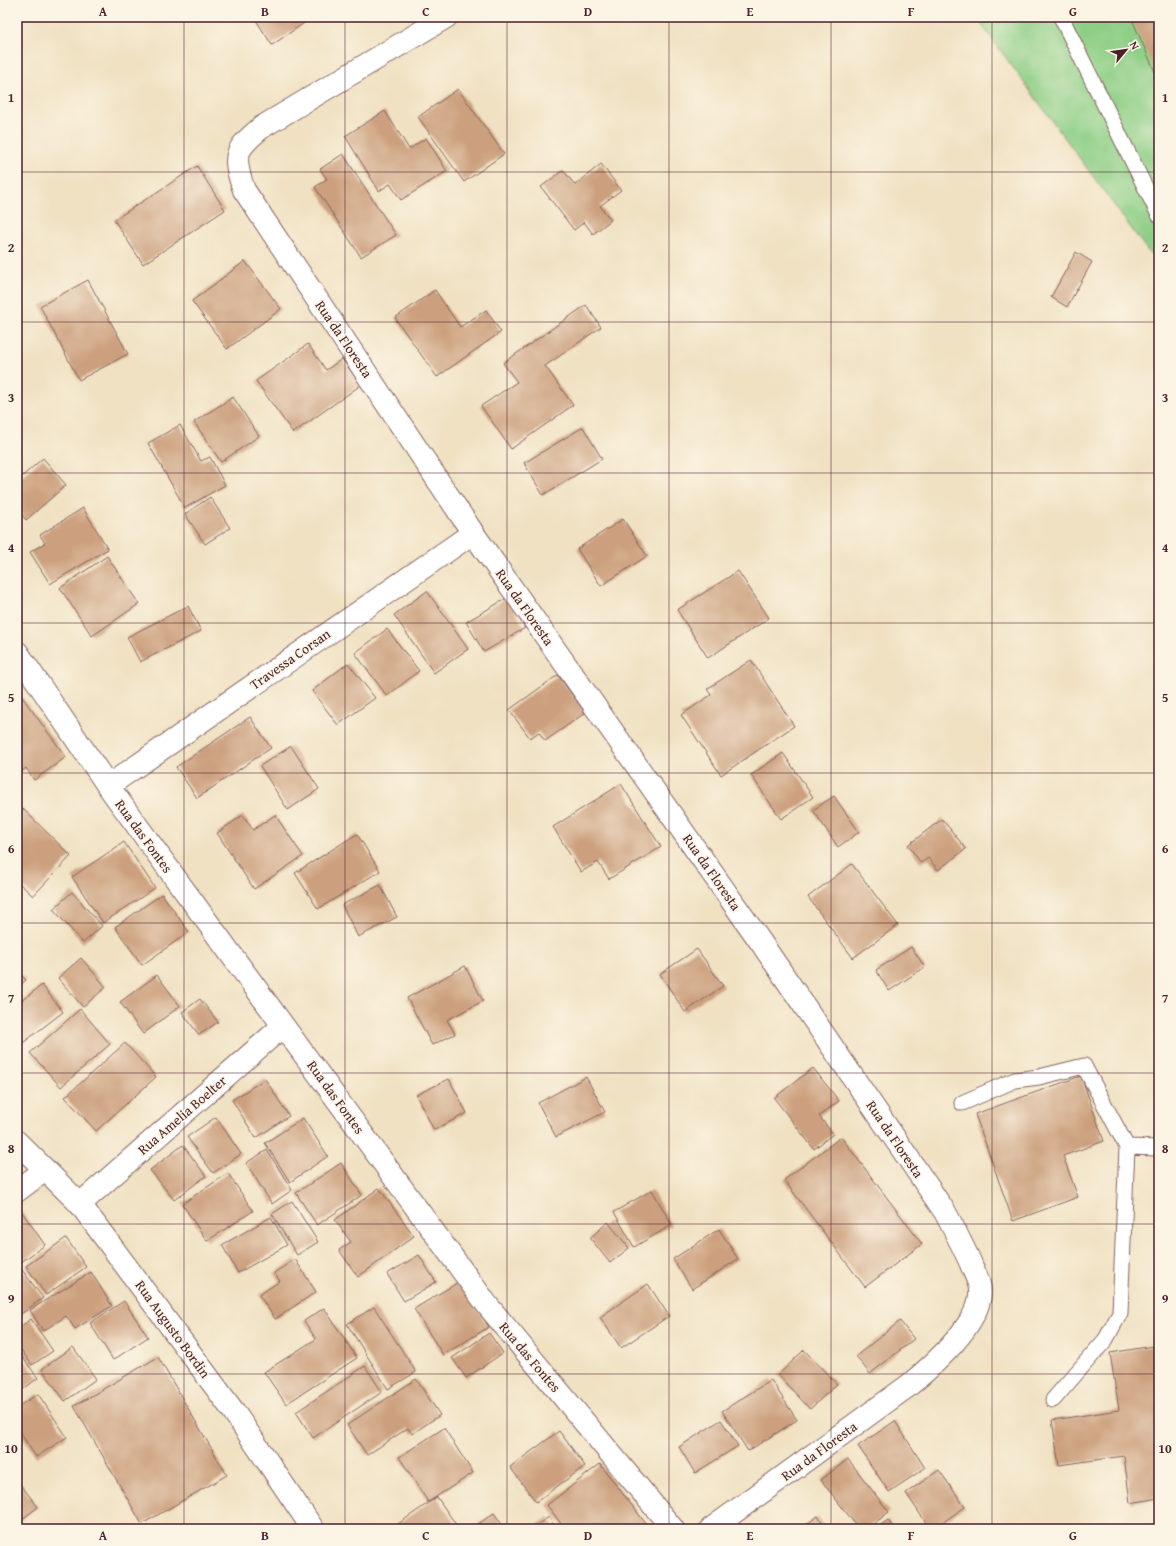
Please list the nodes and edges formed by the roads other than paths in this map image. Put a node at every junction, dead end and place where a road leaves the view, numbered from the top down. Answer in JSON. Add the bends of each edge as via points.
{"nodes":[{"id":1,"x":446,"y":17,"type":"edge"},
{"id":2,"x":1061,"y":17,"type":"edge"},
{"id":3,"x":1159,"y":215,"type":"edge"},
{"id":4,"x":473,"y":533,"type":"junction"},
{"id":5,"x":17,"y":652,"type":"edge"},
{"id":6,"x":108,"y":786,"type":"junction"},
{"id":7,"x":284,"y":1026,"type":"junction"},
{"id":8,"x":962,"y":1103,"type":"dead end"},
{"id":9,"x":17,"y":1142,"type":"edge"},
{"id":10,"x":1127,"y":1146,"type":"junction"},
{"id":11,"x":1159,"y":1148,"type":"edge"},
{"id":12,"x":45,"y":1170,"type":"junction"},
{"id":13,"x":17,"y":1191,"type":"edge"},
{"id":14,"x":80,"y":1204,"type":"junction"},
{"id":15,"x":1053,"y":1400,"type":"dead end"},
{"id":16,"x":313,"y":1529,"type":"edge"},
{"id":17,"x":673,"y":1529,"type":"edge"},
{"id":18,"x":711,"y":1529,"type":"edge"}],
"edges":[{"from":1,"to":4,"type":"street","name":"Rua da Floresta","via":[[262,127],[247,139],[238,153],[237,170],[244,190]]},
{"from":2,"to":3,"type":"lane"},
{"from":4,"to":6,"type":"street","name":"Travessa Corsan"},
{"from":4,"to":18,"type":"street","name":"Rua da Floresta","via":[[760,941],[945,1212],[980,1285],[980,1301],[974,1315],[936,1362],[908,1386]]},
{"from":5,"to":6,"type":"street","name":"Rua das Fontes"},
{"from":6,"to":7,"type":"street","name":"Rua das Fontes"},
{"from":7,"to":14,"type":"street","name":"Rua Amelia Boelter"},
{"from":7,"to":17,"type":"street","name":"Rua das Fontes","via":[[488,1306]]},
{"from":8,"to":10,"type":"lane","via":[[1015,1080],[1084,1066]]},
{"from":9,"to":12,"type":"street","name":"Rua Augusto Bordin"},
{"from":10,"to":11,"type":"lane"},
{"from":10,"to":15,"type":"lane","via":[[1120,1313],[1106,1339]]},
{"from":12,"to":13,"type":"street"},
{"from":12,"to":14,"type":"street","name":"Rua Augusto Bordin"},
{"from":14,"to":16,"type":"street","name":"Rua Augusto Bordin","via":[[234,1412]]}]}
